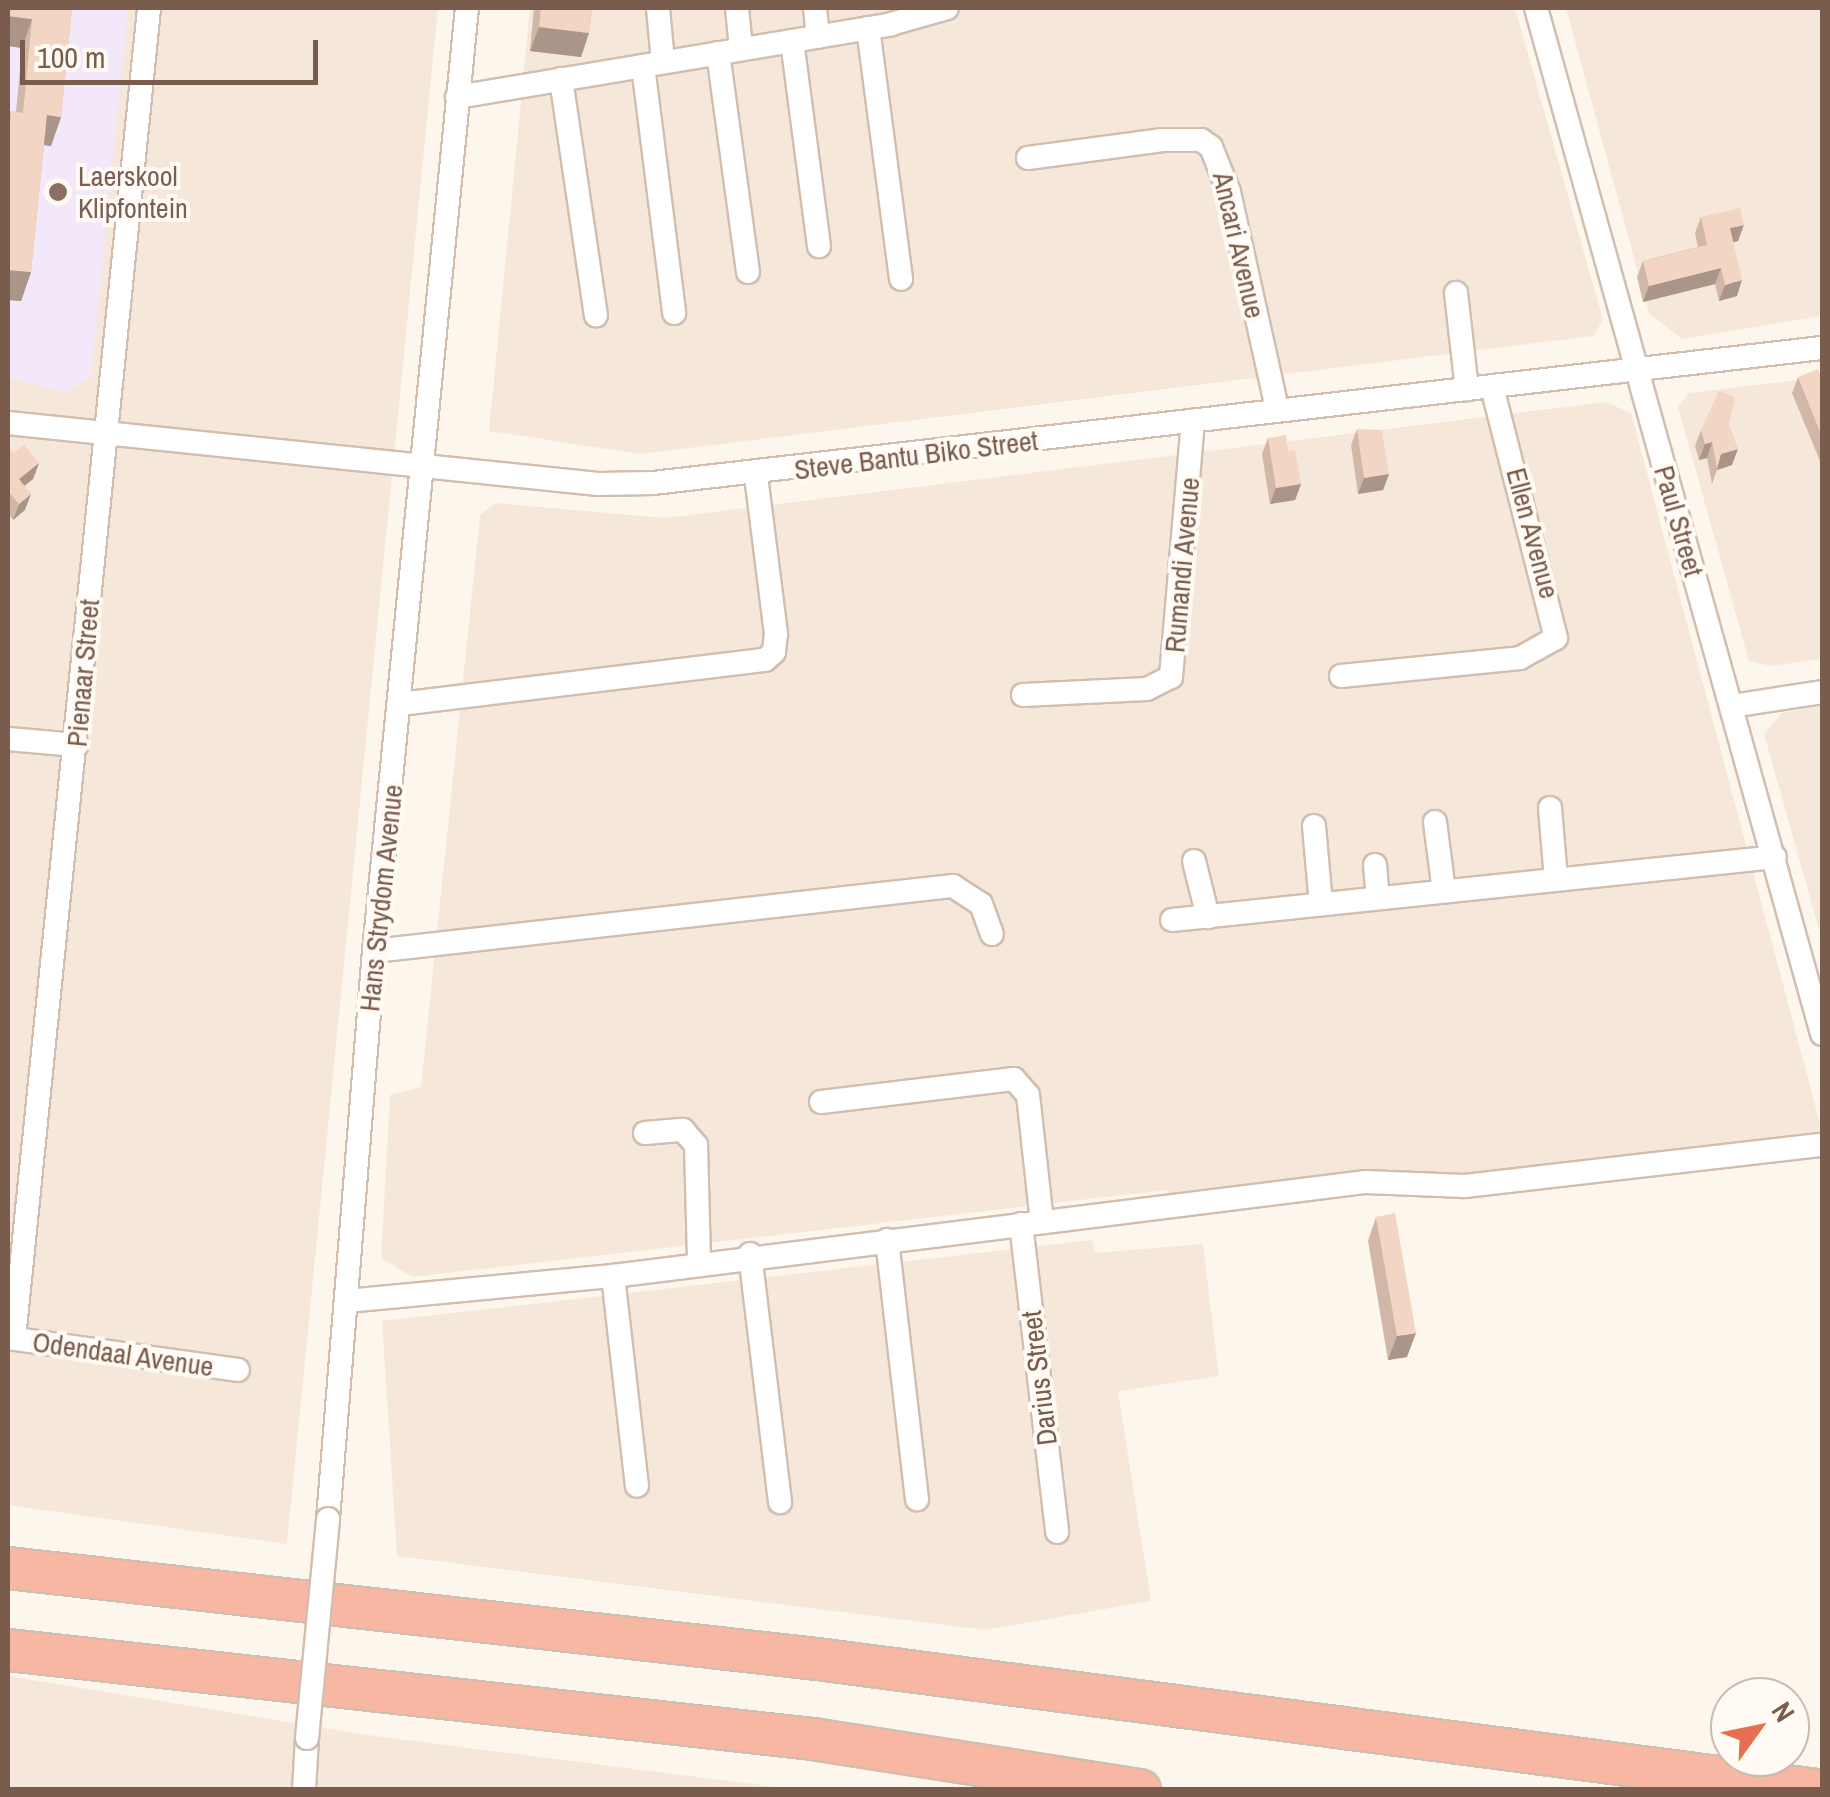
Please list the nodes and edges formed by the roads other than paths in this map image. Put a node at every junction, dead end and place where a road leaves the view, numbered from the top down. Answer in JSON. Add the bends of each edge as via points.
{"nodes":[{"id":1,"x":149,"y":8,"type":"edge"},
{"id":2,"x":467,"y":8,"type":"edge"},
{"id":3,"x":658,"y":8,"type":"edge"},
{"id":4,"x":737,"y":8,"type":"edge"},
{"id":5,"x":815,"y":8,"type":"edge"},
{"id":6,"x":946,"y":8,"type":"edge"},
{"id":7,"x":1536,"y":8,"type":"edge"},
{"id":8,"x":883,"y":20,"type":"edge"},
{"id":9,"x":818,"y":36,"type":"junction"},
{"id":10,"x":792,"y":41,"type":"junction"},
{"id":11,"x":730,"y":51,"type":"junction"},
{"id":12,"x":653,"y":64,"type":"junction"},
{"id":13,"x":561,"y":80,"type":"junction"},
{"id":14,"x":457,"y":97,"type":"junction"},
{"id":15,"x":1028,"y":158,"type":"dead end"},
{"id":16,"x":819,"y":246,"type":"dead end"},
{"id":17,"x":748,"y":272,"type":"dead end"},
{"id":18,"x":901,"y":279,"type":"dead end"},
{"id":19,"x":1456,"y":293,"type":"dead end"},
{"id":20,"x":674,"y":313,"type":"dead end"},
{"id":21,"x":596,"y":315,"type":"dead end"},
{"id":22,"x":1822,"y":348,"type":"edge"},
{"id":23,"x":1638,"y":372,"type":"junction"},
{"id":24,"x":1492,"y":387,"type":"junction"},
{"id":25,"x":1467,"y":389,"type":"junction"},
{"id":26,"x":1276,"y":410,"type":"junction"},
{"id":27,"x":1193,"y":421,"type":"junction"},
{"id":28,"x":8,"y":422,"type":"edge"},
{"id":29,"x":103,"y":436,"type":"junction"},
{"id":30,"x":420,"y":462,"type":"junction"},
{"id":31,"x":756,"y":475,"type":"junction"},
{"id":32,"x":1341,"y":676,"type":"dead end"},
{"id":33,"x":1822,"y":692,"type":"edge"},
{"id":34,"x":1023,"y":695,"type":"dead end"},
{"id":35,"x":400,"y":704,"type":"junction"},
{"id":36,"x":1732,"y":706,"type":"junction"},
{"id":37,"x":8,"y":739,"type":"edge"},
{"id":38,"x":77,"y":745,"type":"junction"},
{"id":39,"x":1550,"y":808,"type":"dead end"},
{"id":40,"x":1435,"y":822,"type":"dead end"},
{"id":41,"x":1314,"y":826,"type":"dead end"},
{"id":42,"x":1775,"y":857,"type":"junction"},
{"id":43,"x":1194,"y":861,"type":"dead end"},
{"id":44,"x":1375,"y":865,"type":"dead end"},
{"id":45,"x":1556,"y":880,"type":"junction"},
{"id":46,"x":1444,"y":892,"type":"junction"},
{"id":47,"x":1378,"y":898,"type":"junction"},
{"id":48,"x":1321,"y":904,"type":"junction"},
{"id":49,"x":1208,"y":916,"type":"junction"},
{"id":50,"x":1172,"y":920,"type":"dead end"},
{"id":51,"x":992,"y":934,"type":"dead end"},
{"id":52,"x":374,"y":950,"type":"junction"},
{"id":53,"x":1822,"y":1034,"type":"edge"},
{"id":54,"x":821,"y":1102,"type":"dead end"},
{"id":55,"x":646,"y":1133,"type":"dead end"},
{"id":56,"x":1822,"y":1145,"type":"edge"},
{"id":57,"x":1032,"y":1222,"type":"junction"},
{"id":58,"x":888,"y":1240,"type":"junction"},
{"id":59,"x":750,"y":1254,"type":"junction"},
{"id":60,"x":699,"y":1261,"type":"junction"},
{"id":61,"x":613,"y":1276,"type":"junction"},
{"id":62,"x":347,"y":1301,"type":"junction"},
{"id":63,"x":11,"y":1338,"type":"edge"},
{"id":64,"x":238,"y":1370,"type":"dead end"},
{"id":65,"x":637,"y":1486,"type":"dead end"},
{"id":66,"x":917,"y":1499,"type":"dead end"},
{"id":67,"x":780,"y":1502,"type":"dead end"},
{"id":68,"x":1057,"y":1532,"type":"dead end"},
{"id":69,"x":8,"y":1568,"type":"edge"},
{"id":70,"x":8,"y":1650,"type":"edge"},
{"id":71,"x":304,"y":1790,"type":"edge"},
{"id":72,"x":1140,"y":1790,"type":"edge"},
{"id":73,"x":1818,"y":1790,"type":"edge"}],
"edges":[{"from":1,"to":29,"type":"street","name":"Pienaar Street"},
{"from":2,"to":14,"type":"street","name":"Hans Strydom Avenue"},
{"from":3,"to":12,"type":"street"},
{"from":4,"to":11,"type":"street"},
{"from":5,"to":9,"type":"street"},
{"from":6,"to":8,"type":"street"},
{"from":7,"to":23,"type":"street","name":"Paul Street"},
{"from":8,"to":9,"type":"street"},
{"from":8,"to":18,"type":"street"},
{"from":9,"to":10,"type":"street"},
{"from":10,"to":11,"type":"street"},
{"from":10,"to":16,"type":"street"},
{"from":11,"to":12,"type":"street"},
{"from":11,"to":17,"type":"street"},
{"from":12,"to":13,"type":"street"},
{"from":12,"to":20,"type":"street"},
{"from":13,"to":14,"type":"street"},
{"from":13,"to":21,"type":"street"},
{"from":14,"to":30,"type":"street","name":"Hans Strydom Avenue"},
{"from":15,"to":26,"type":"street","name":"Ancari Avenue","via":[[1163,140],[1211,146],[1229,192]]},
{"from":19,"to":25,"type":"street"},
{"from":22,"to":23,"type":"street","name":"Steve Bantu Biko Street"},
{"from":23,"to":24,"type":"street","name":"Steve Bantu Biko Street"},
{"from":23,"to":36,"type":"street","name":"Paul Street"},
{"from":24,"to":25,"type":"street","name":"Steve Bantu Biko Street"},
{"from":24,"to":32,"type":"street","name":"Ellen Avenue","via":[[1556,638],[1520,658]]},
{"from":25,"to":26,"type":"street","name":"Steve Bantu Biko Street"},
{"from":26,"to":27,"type":"street","name":"Steve Bantu Biko Street"},
{"from":27,"to":31,"type":"street","name":"Steve Bantu Biko Street"},
{"from":27,"to":34,"type":"street","name":"Rumandi Avenue","via":[[1171,677],[1147,689]]},
{"from":28,"to":29,"type":"street","name":"Steve Bantu Biko Street"},
{"from":29,"to":30,"type":"street","name":"Steve Bantu Biko Street"},
{"from":29,"to":38,"type":"street","name":"Pienaar Street"},
{"from":30,"to":31,"type":"street","name":"Steve Bantu Biko Street","via":[[598,484]]},
{"from":30,"to":35,"type":"street","name":"Hans Strydom Avenue"},
{"from":31,"to":35,"type":"street","via":[[776,634],[765,660]]},
{"from":33,"to":36,"type":"street"},
{"from":35,"to":52,"type":"street","name":"Hans Strydom Avenue"},
{"from":36,"to":42,"type":"street","name":"Paul Street"},
{"from":37,"to":38,"type":"street"},
{"from":38,"to":63,"type":"street","name":"Pienaar Street"},
{"from":39,"to":45,"type":"street"},
{"from":40,"to":46,"type":"street"},
{"from":41,"to":48,"type":"street"},
{"from":42,"to":45,"type":"street"},
{"from":42,"to":53,"type":"street","name":"Paul Street"},
{"from":43,"to":49,"type":"street"},
{"from":44,"to":47,"type":"street"},
{"from":45,"to":46,"type":"street"},
{"from":46,"to":47,"type":"street"},
{"from":47,"to":48,"type":"street"},
{"from":48,"to":49,"type":"street"},
{"from":49,"to":50,"type":"street"},
{"from":51,"to":52,"type":"street","via":[[981,904],[953,886]]},
{"from":52,"to":62,"type":"street","name":"Hans Strydom Avenue"},
{"from":54,"to":57,"type":"street","name":"Darius Street","via":[[1014,1079],[1028,1095]]},
{"from":55,"to":60,"type":"street","via":[[682,1130],[696,1146]]},
{"from":56,"to":57,"type":"street","via":[[1465,1186],[1366,1182]]},
{"from":57,"to":58,"type":"street"},
{"from":57,"to":68,"type":"street","name":"Darius Street"},
{"from":58,"to":59,"type":"street"},
{"from":58,"to":66,"type":"street"},
{"from":59,"to":60,"type":"street"},
{"from":59,"to":67,"type":"street"},
{"from":60,"to":61,"type":"street"},
{"from":61,"to":62,"type":"street"},
{"from":61,"to":65,"type":"street"},
{"from":62,"to":71,"type":"street","name":"Hans Strydom Avenue","bridge":true},
{"from":63,"to":64,"type":"street","name":"Odendaal Avenue"},
{"from":69,"to":73,"type":"highway","via":[[818,1659]]},
{"from":70,"to":72,"type":"highway","via":[[813,1739]]}]}
